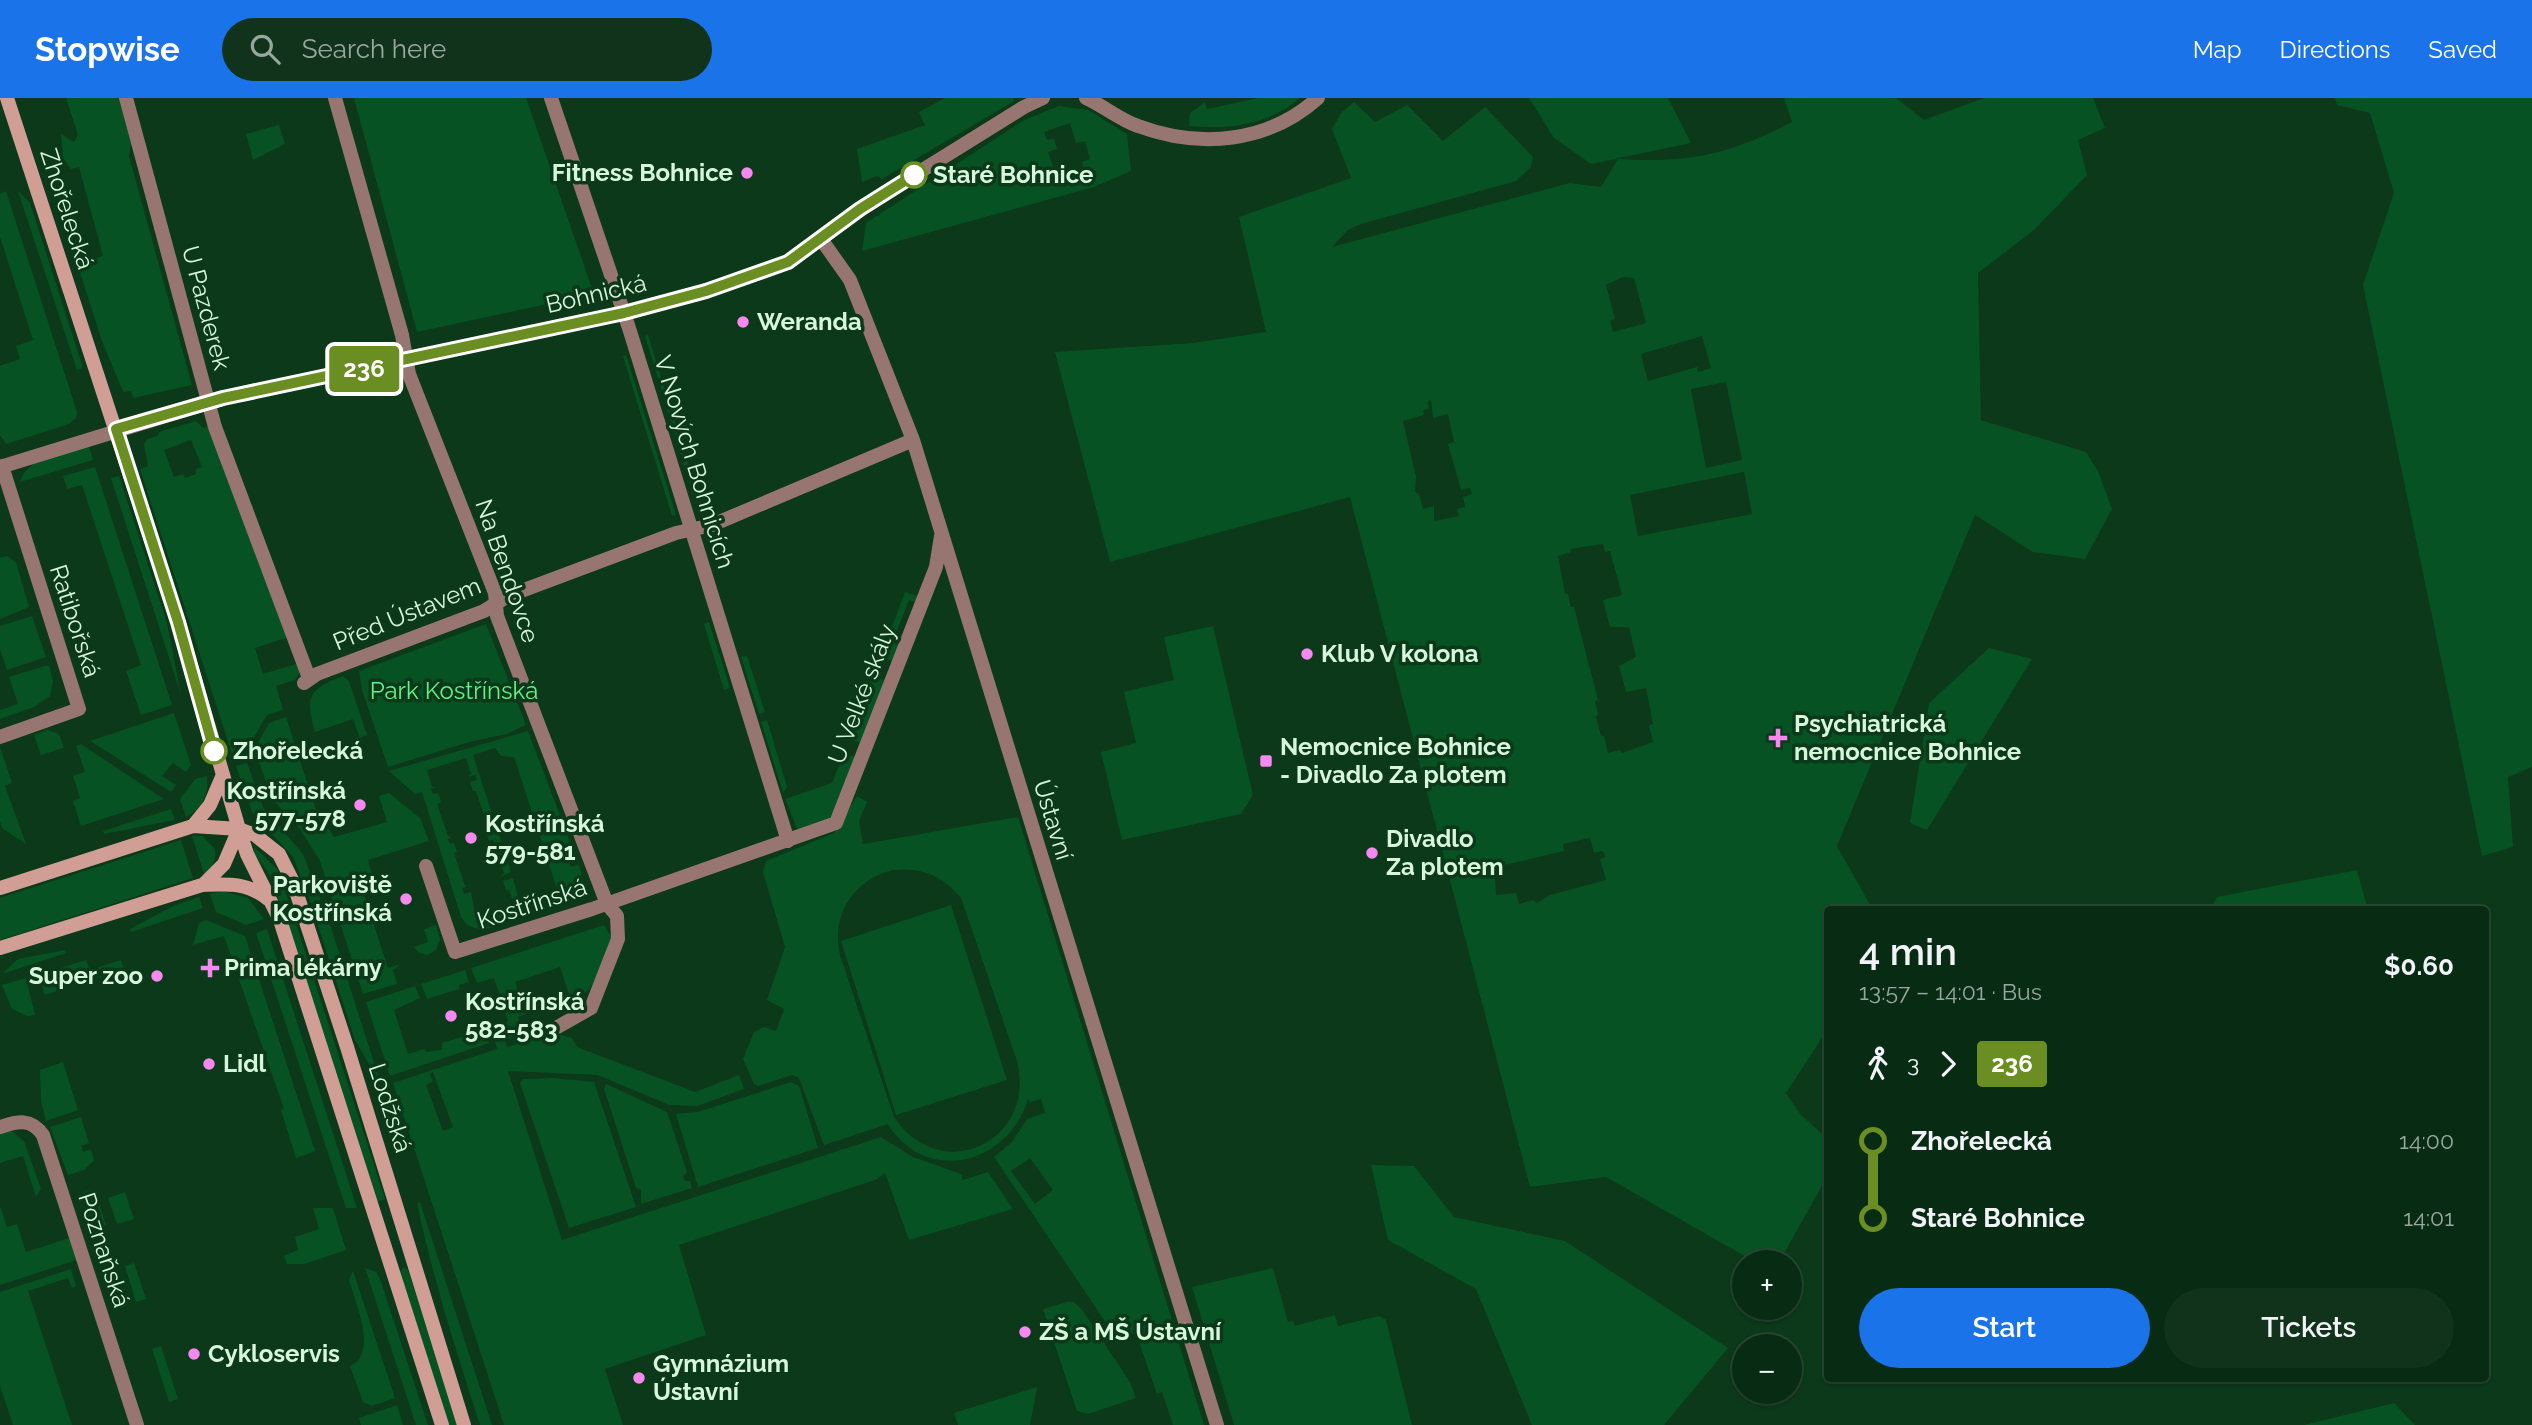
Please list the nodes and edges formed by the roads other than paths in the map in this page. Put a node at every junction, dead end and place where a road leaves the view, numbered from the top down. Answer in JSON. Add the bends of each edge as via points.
{"nodes":[{"id":1,"x":7,"y":98,"type":"edge"},
{"id":2,"x":126,"y":98,"type":"edge"},
{"id":3,"x":335,"y":98,"type":"edge"},
{"id":4,"x":551,"y":98,"type":"edge"},
{"id":5,"x":1043,"y":98,"type":"edge"},
{"id":6,"x":1086,"y":98,"type":"edge"},
{"id":7,"x":1318,"y":98,"type":"edge"},
{"id":8,"x":821,"y":239,"type":"junction"},
{"id":9,"x":624,"y":313,"type":"junction"},
{"id":10,"x":406,"y":359,"type":"junction"},
{"id":11,"x":208,"y":403,"type":"junction"},
{"id":12,"x":116,"y":429,"type":"junction"},
{"id":13,"x":913,"y":440,"type":"junction"},
{"id":14,"x":1,"y":466,"type":"edge"},
{"id":15,"x":691,"y":530,"type":"junction"},
{"id":16,"x":942,"y":531,"type":"junction"},
{"id":17,"x":496,"y":602,"type":"junction"},
{"id":18,"x":306,"y":680,"type":"joint"},
{"id":19,"x":0,"y":737,"type":"edge"},
{"id":20,"x":222,"y":777,"type":"junction"},
{"id":21,"x":193,"y":826,"type":"junction"},
{"id":22,"x":239,"y":828,"type":"junction"},
{"id":23,"x":788,"y":841,"type":"junction"},
{"id":24,"x":426,"y":866,"type":"dead end"},
{"id":25,"x":202,"y":885,"type":"junction"},
{"id":26,"x":0,"y":888,"type":"edge"},
{"id":27,"x":271,"y":901,"type":"junction"},
{"id":28,"x":607,"y":904,"type":"junction"},
{"id":29,"x":0,"y":948,"type":"edge"},
{"id":30,"x":554,"y":1029,"type":"dead end"},
{"id":31,"x":0,"y":1127,"type":"edge"},
{"id":32,"x":137,"y":1425,"type":"edge"},
{"id":33,"x":442,"y":1425,"type":"edge"},
{"id":34,"x":464,"y":1425,"type":"edge"},
{"id":35,"x":1216,"y":1425,"type":"edge"}],
"edges":[{"from":1,"to":12,"type":"street","name":"Zhořelecká"},
{"from":2,"to":11,"type":"street","name":"U Pazderek"},
{"from":3,"to":10,"type":"street","name":"Na Bendovce"},
{"from":4,"to":9,"type":"street","name":"V Nových Bohnicích"},
{"from":5,"to":8,"type":"street","name":"Bohnická","via":[[877,198]]},
{"from":6,"to":7,"type":"street","via":[[1135,125],[1171,136],[1213,140],[1255,135],[1290,121]]},
{"from":8,"to":9,"type":"street","name":"Bohnická","via":[[788,262]]},
{"from":8,"to":13,"type":"street","name":"Ústavní","via":[[850,280]]},
{"from":9,"to":10,"type":"street","name":"Bohnická"},
{"from":9,"to":15,"type":"street","name":"V Nových Bohnicích"},
{"from":10,"to":11,"type":"street","name":"Bohnická"},
{"from":10,"to":17,"type":"street","name":"Na Bendovce"},
{"from":11,"to":12,"type":"street","name":"Bohnická"},
{"from":11,"to":18,"type":"street","name":"U Pazderek"},
{"from":12,"to":14,"type":"street","name":"Bohnická"},
{"from":12,"to":20,"type":"street","name":"Zhořelecká"},
{"from":13,"to":15,"type":"street","name":"Před Ústavem"},
{"from":13,"to":16,"type":"street","name":"Ústavní"},
{"from":14,"to":19,"type":"street","name":"Ratibořská","via":[[79,709]]},
{"from":15,"to":17,"type":"street","name":"Před Ústavem"},
{"from":15,"to":23,"type":"street","name":"V Nových Bohnicích"},
{"from":16,"to":23,"type":"street","name":"U Velké skály","via":[[936,567],[836,823]]},
{"from":16,"to":35,"type":"street","name":"Ústavní"},
{"from":17,"to":18,"type":"street","name":"Před Ústavem","via":[[484,611]]},
{"from":17,"to":28,"type":"street","name":"Na Bendovce","via":[[497,616]]},
{"from":20,"to":21,"type":"street"},
{"from":20,"to":22,"type":"street","name":"Zhořelecká"},
{"from":21,"to":22,"type":"street","name":"Lodžská"},
{"from":21,"to":26,"type":"street","name":"Lodžská"},
{"from":22,"to":25,"type":"street","via":[[224,864]]},
{"from":22,"to":27,"type":"street","name":"Lodžská"},
{"from":22,"to":34,"type":"street","name":"Lodžská","via":[[279,854],[293,882]]},
{"from":23,"to":28,"type":"street","name":"Kostřínská"},
{"from":24,"to":28,"type":"street","name":"Kostřínská","via":[[455,952]]},
{"from":25,"to":27,"type":"street","via":[[248,886]]},
{"from":25,"to":29,"type":"street"},
{"from":27,"to":33,"type":"street","name":"Lodžská"},
{"from":28,"to":30,"type":"street","name":"Na Bendovce","via":[[617,916],[618,939],[591,1008]]},
{"from":31,"to":32,"type":"street","name":"Poznaňská","via":[[24,1121],[43,1135]]}]}
